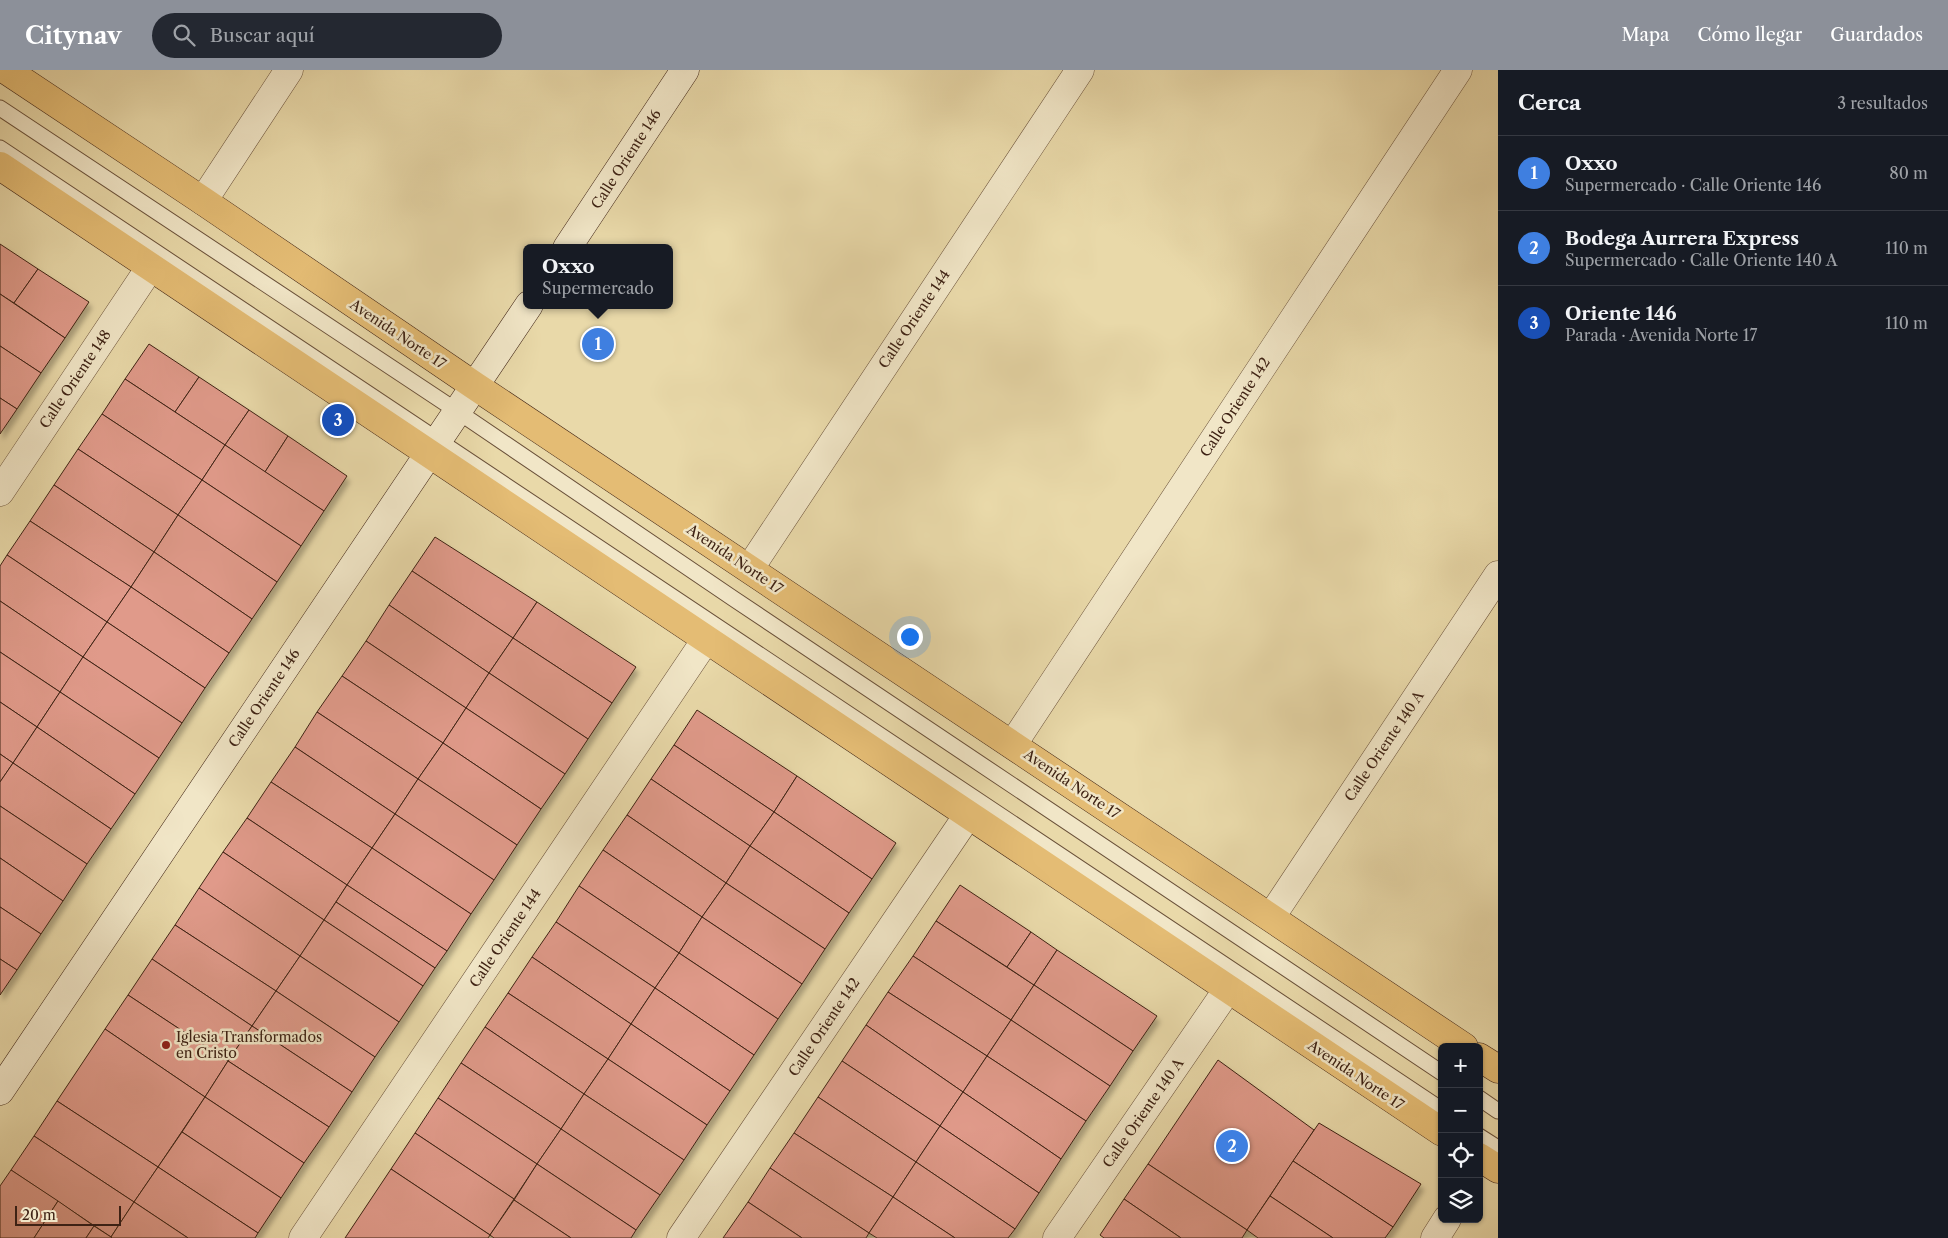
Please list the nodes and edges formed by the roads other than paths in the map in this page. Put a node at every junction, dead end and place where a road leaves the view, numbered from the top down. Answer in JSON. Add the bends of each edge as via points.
{"nodes":[{"id":1,"x":6,"y":70,"type":"edge"},
{"id":2,"x":289,"y":70,"type":"edge"},
{"id":3,"x":685,"y":70,"type":"edge"},
{"id":4,"x":1080,"y":70,"type":"edge"},
{"id":5,"x":1458,"y":70,"type":"edge"},
{"id":6,"x":0,"y":108,"type":"edge"},
{"id":7,"x":0,"y":148,"type":"edge"},
{"id":8,"x":0,"y":166,"type":"edge"},
{"id":9,"x":203,"y":201,"type":"junction"},
{"id":10,"x":570,"y":244,"type":"edge"},
{"id":11,"x":151,"y":266,"type":"junction"},
{"id":12,"x":526,"y":309,"type":"edge"},
{"id":13,"x":475,"y":386,"type":"junction"},
{"id":14,"x":457,"y":411,"type":"junction"},
{"id":15,"x":434,"y":446,"type":"junction"},
{"id":16,"x":0,"y":492,"type":"edge"},
{"id":17,"x":750,"y":568,"type":"junction"},
{"id":18,"x":1498,"y":575,"type":"edge"},
{"id":19,"x":707,"y":638,"type":"junction"},
{"id":20,"x":1013,"y":744,"type":"junction"},
{"id":21,"x":968,"y":815,"type":"junction"},
{"id":22,"x":1271,"y":917,"type":"junction"},
{"id":23,"x":1228,"y":989,"type":"junction"},
{"id":24,"x":1458,"y":1043,"type":"edge"},
{"id":25,"x":1483,"y":1060,"type":"edge"},
{"id":26,"x":1498,"y":1069,"type":"edge"},
{"id":27,"x":1438,"y":1070,"type":"edge"},
{"id":28,"x":0,"y":1091,"type":"edge"},
{"id":29,"x":1483,"y":1101,"type":"edge"},
{"id":30,"x":1438,"y":1107,"type":"edge"},
{"id":31,"x":1498,"y":1110,"type":"edge"},
{"id":32,"x":1438,"y":1129,"type":"edge"},
{"id":33,"x":1483,"y":1148,"type":"edge"},
{"id":34,"x":1488,"y":1162,"type":"edge"},
{"id":35,"x":1444,"y":1223,"type":"edge"},
{"id":36,"x":303,"y":1238,"type":"edge"},
{"id":37,"x":681,"y":1238,"type":"edge"},
{"id":38,"x":1057,"y":1238,"type":"edge"},
{"id":39,"x":1435,"y":1238,"type":"edge"}],
"edges":[{"from":1,"to":9,"type":"main road","name":"Avenida Norte 17"},
{"from":2,"to":9,"type":"street"},
{"from":3,"to":10,"type":"street","name":"Calle Oriente 146"},
{"from":4,"to":17,"type":"street","name":"Calle Oriente 144"},
{"from":5,"to":20,"type":"street","name":"Calle Oriente 142"},
{"from":6,"to":14,"type":"lane"},
{"from":7,"to":15,"type":"lane"},
{"from":8,"to":11,"type":"main road","name":"Avenida Norte 17"},
{"from":9,"to":13,"type":"main road","name":"Avenida Norte 17"},
{"from":11,"to":15,"type":"main road","name":"Avenida Norte 17"},
{"from":11,"to":16,"type":"street","name":"Calle Oriente 148"},
{"from":12,"to":13,"type":"street","name":"Calle Oriente 146"},
{"from":13,"to":14,"type":"street","name":"Calle Oriente 146"},
{"from":13,"to":17,"type":"main road","name":"Avenida Norte 17"},
{"from":14,"to":15,"type":"street","name":"Calle Oriente 146"},
{"from":14,"to":27,"type":"lane"},
{"from":15,"to":19,"type":"main road","name":"Avenida Norte 17"},
{"from":15,"to":28,"type":"street","name":"Calle Oriente 146"},
{"from":15,"to":30,"type":"lane"},
{"from":17,"to":20,"type":"main road","name":"Avenida Norte 17"},
{"from":18,"to":22,"type":"street","name":"Calle Oriente 140 A"},
{"from":19,"to":21,"type":"main road","name":"Avenida Norte 17"},
{"from":19,"to":36,"type":"street","name":"Calle Oriente 144"},
{"from":20,"to":22,"type":"main road","name":"Avenida Norte 17"},
{"from":21,"to":23,"type":"main road","name":"Avenida Norte 17"},
{"from":21,"to":37,"type":"street","name":"Calle Oriente 142"},
{"from":22,"to":24,"type":"main road","name":"Avenida Norte 17"},
{"from":23,"to":32,"type":"main road","name":"Avenida Norte 17"},
{"from":23,"to":38,"type":"street","name":"Calle Oriente 140 A"},
{"from":25,"to":26,"type":"main road"},
{"from":29,"to":31,"type":"lane"},
{"from":33,"to":34,"type":"lane"},
{"from":35,"to":39,"type":"street"}]}
